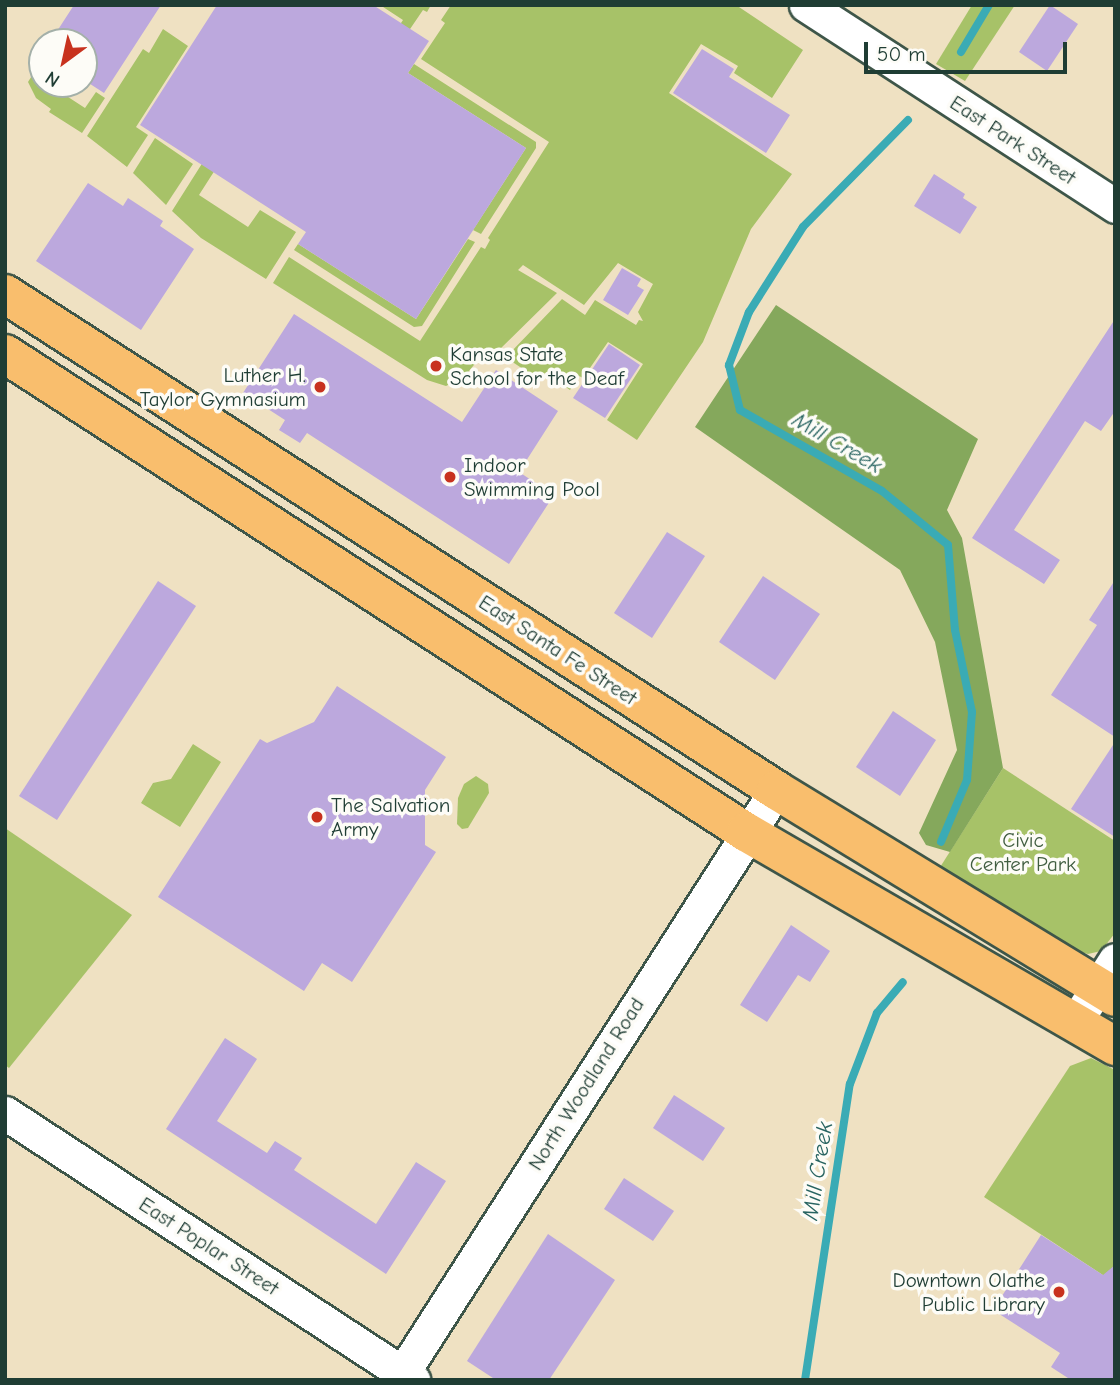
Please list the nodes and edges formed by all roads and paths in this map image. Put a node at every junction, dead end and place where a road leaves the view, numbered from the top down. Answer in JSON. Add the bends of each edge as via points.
{"nodes":[{"id":1,"x":806,"y":5,"type":"edge"},
{"id":2,"x":1115,"y":206,"type":"edge"},
{"id":3,"x":5,"y":294,"type":"edge"},
{"id":4,"x":5,"y":354,"type":"edge"},
{"id":5,"x":525,"y":628,"type":"junction"},
{"id":6,"x":497,"y":671,"type":"junction"},
{"id":7,"x":776,"y":790,"type":"junction"},
{"id":8,"x":746,"y":832,"type":"junction"},
{"id":9,"x":1109,"y":981,"type":"edge"},
{"id":10,"x":1076,"y":1021,"type":"junction"},
{"id":11,"x":1115,"y":1046,"type":"edge"},
{"id":12,"x":5,"y":1113,"type":"edge"},
{"id":13,"x":404,"y":1377,"type":"edge"}],
"edges":[{"from":1,"to":2,"type":"street","name":"East Park Street"},
{"from":3,"to":5,"type":"main road","name":"East Santa Fe Street"},
{"from":4,"to":6,"type":"main road"},
{"from":5,"to":6,"type":"main road"},
{"from":5,"to":7,"type":"main road","name":"East Santa Fe Street"},
{"from":6,"to":8,"type":"main road"},
{"from":7,"to":8,"type":"street","name":"North Woodland Road"},
{"from":7,"to":9,"type":"main road","name":"East Santa Fe Street"},
{"from":8,"to":10,"type":"main road"},
{"from":8,"to":13,"type":"street","name":"North Woodland Road"},
{"from":9,"to":10,"type":"street"},
{"from":10,"to":11,"type":"main road"},
{"from":12,"to":13,"type":"street","name":"East Poplar Street"}]}
